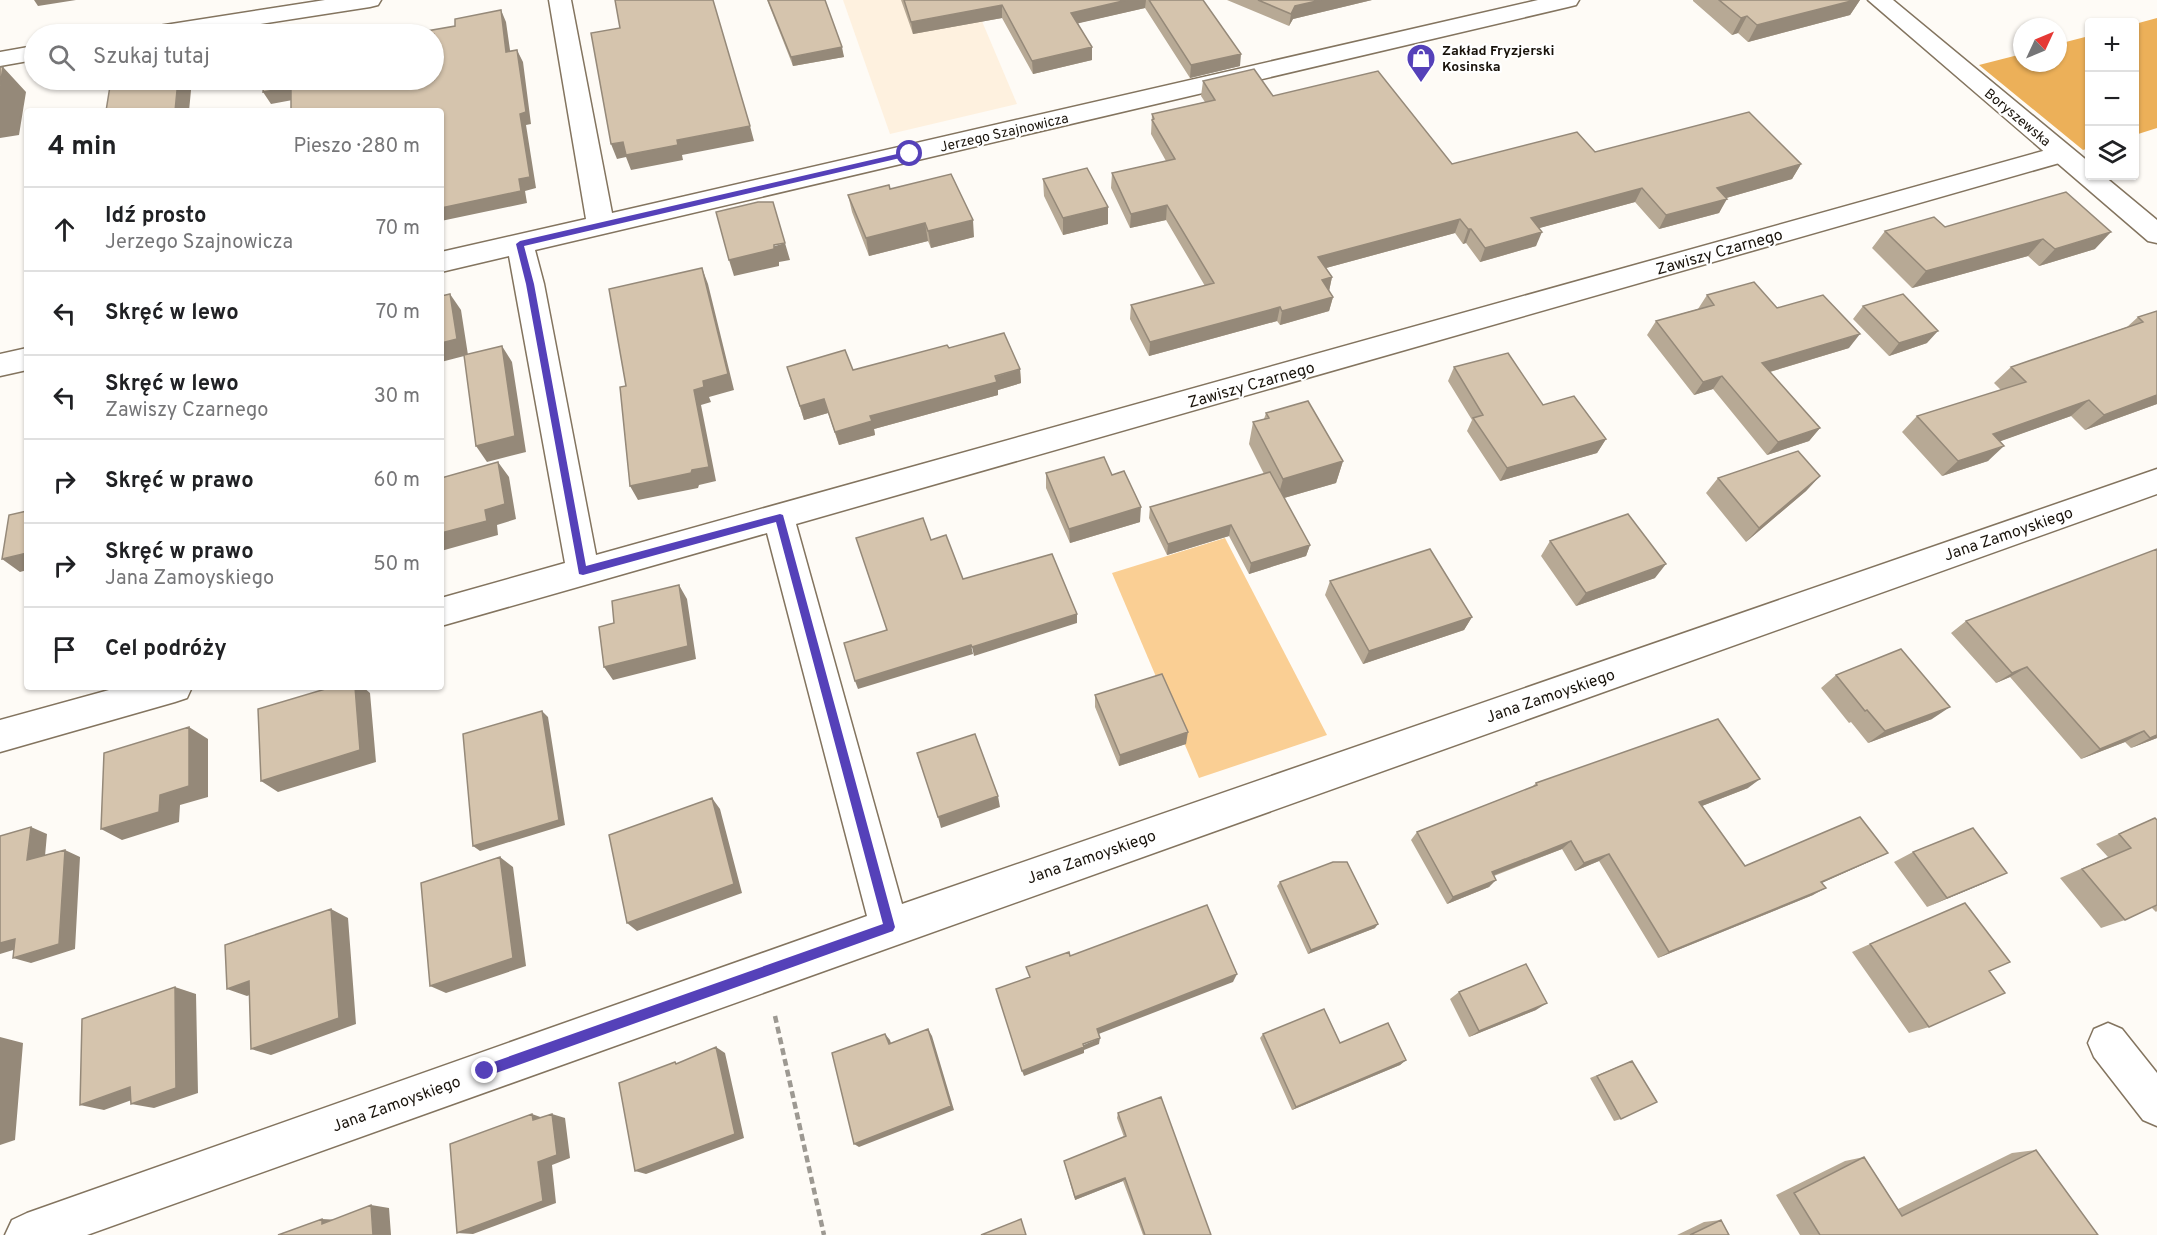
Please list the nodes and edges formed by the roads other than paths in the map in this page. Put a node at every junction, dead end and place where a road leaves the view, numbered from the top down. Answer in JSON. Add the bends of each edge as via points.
{"nodes":[{"id":1,"x":370,"y":0,"type":"edge"},
{"id":2,"x":560,"y":0,"type":"edge"},
{"id":3,"x":1568,"y":0,"type":"edge"},
{"id":4,"x":1879,"y":0,"type":"edge"},
{"id":5,"x":216,"y":24,"type":"edge"},
{"id":6,"x":24,"y":54,"type":"edge"},
{"id":7,"x":0,"y":58,"type":"edge"},
{"id":8,"x":2061,"y":154,"type":"junction"},
{"id":9,"x":601,"y":226,"type":"junction"},
{"id":10,"x":2157,"y":234,"type":"edge"},
{"id":11,"x":520,"y":244,"type":"junction"},
{"id":12,"x":444,"y":261,"type":"edge"},
{"id":13,"x":24,"y":360,"type":"edge"},
{"id":14,"x":0,"y":365,"type":"edge"},
{"id":15,"x":2157,"y":481,"type":"edge"},
{"id":16,"x":780,"y":518,"type":"junction"},
{"id":17,"x":583,"y":571,"type":"junction"},
{"id":18,"x":444,"y":611,"type":"edge"},
{"id":19,"x":164,"y":690,"type":"edge"},
{"id":20,"x":0,"y":736,"type":"edge"},
{"id":21,"x":889,"y":927,"type":"junction"},
{"id":22,"x":2108,"y":1042,"type":"dead end"},
{"id":23,"x":2157,"y":1106,"type":"edge"},
{"id":24,"x":27,"y":1235,"type":"edge"}],
"edges":[{"from":1,"to":5,"type":"street"},
{"from":2,"to":9,"type":"street"},
{"from":3,"to":9,"type":"street","name":"Jerzego Szajnowicza"},
{"from":4,"to":8,"type":"street","name":"Boryszewska"},
{"from":6,"to":7,"type":"street"},
{"from":8,"to":10,"type":"street","name":"Boryszewska"},
{"from":8,"to":16,"type":"street","name":"Zawiszy Czarnego"},
{"from":9,"to":11,"type":"street","name":"Jerzego Szajnowicza"},
{"from":11,"to":12,"type":"street","name":"Jerzego Szajnowicza"},
{"from":11,"to":17,"type":"street"},
{"from":13,"to":14,"type":"street"},
{"from":15,"to":21,"type":"street","name":"Jana Zamoyskiego"},
{"from":16,"to":17,"type":"street","name":"Zawiszy Czarnego"},
{"from":16,"to":21,"type":"street"},
{"from":17,"to":18,"type":"street","name":"Zawiszy Czarnego"},
{"from":19,"to":20,"type":"street"},
{"from":21,"to":24,"type":"street","name":"Jana Zamoyskiego"},
{"from":22,"to":23,"type":"street"}]}
